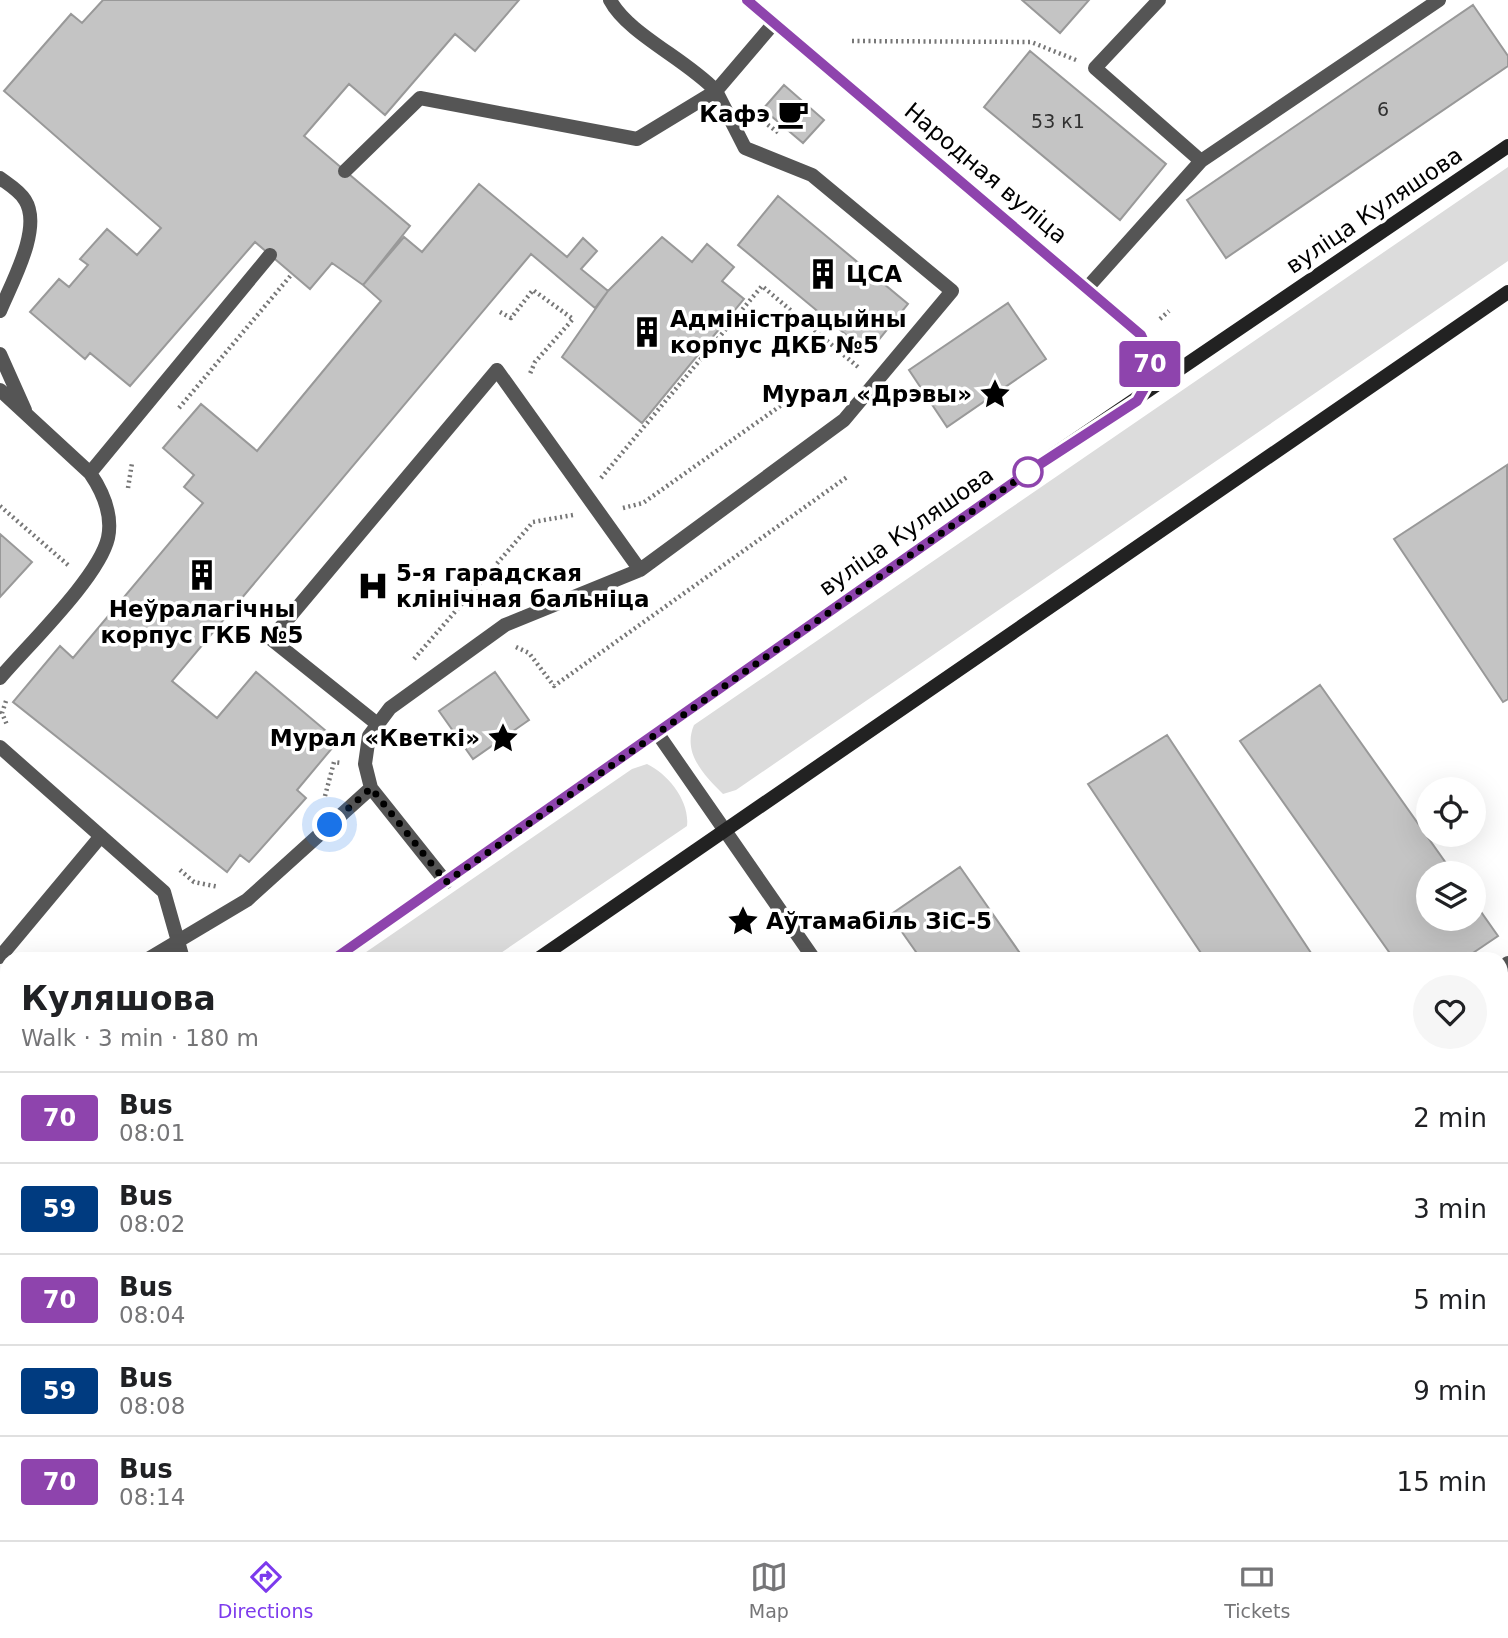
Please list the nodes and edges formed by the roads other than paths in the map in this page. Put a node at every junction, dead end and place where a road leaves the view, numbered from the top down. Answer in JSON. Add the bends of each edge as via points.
{"nodes":[{"id":1,"x":610,"y":0,"type":"edge"},
{"id":2,"x":1159,"y":0,"type":"edge"},
{"id":3,"x":1440,"y":0,"type":"edge"},
{"id":4,"x":751,"y":1,"type":"edge"},
{"id":5,"x":774,"y":23,"type":"junction"},
{"id":6,"x":408,"y":88,"type":"dead end"},
{"id":7,"x":716,"y":91,"type":"junction"},
{"id":8,"x":420,"y":97,"type":"junction"},
{"id":9,"x":1508,"y":146,"type":"edge"},
{"id":10,"x":1201,"y":162,"type":"junction"},
{"id":11,"x":345,"y":171,"type":"dead end"},
{"id":12,"x":0,"y":178,"type":"edge"},
{"id":13,"x":270,"y":255,"type":"dead end"},
{"id":14,"x":1087,"y":288,"type":"junction"},
{"id":15,"x":1508,"y":292,"type":"edge"},
{"id":16,"x":0,"y":311,"type":"edge"},
{"id":17,"x":0,"y":354,"type":"edge"},
{"id":18,"x":0,"y":390,"type":"edge"},
{"id":19,"x":1137,"y":401,"type":"junction"},
{"id":20,"x":27,"y":416,"type":"junction"},
{"id":21,"x":90,"y":473,"type":"junction"},
{"id":22,"x":640,"y":570,"type":"junction"},
{"id":23,"x":0,"y":678,"type":"edge"},
{"id":24,"x":376,"y":723,"type":"junction"},
{"id":25,"x":658,"y":734,"type":"junction"},
{"id":26,"x":0,"y":747,"type":"edge"},
{"id":27,"x":371,"y":788,"type":"junction"},
{"id":28,"x":725,"y":829,"type":"junction"},
{"id":29,"x":101,"y":836,"type":"junction"},
{"id":30,"x":446,"y":882,"type":"junction"},
{"id":31,"x":177,"y":942,"type":"junction"},
{"id":32,"x":4,"y":952,"type":"edge"},
{"id":33,"x":160,"y":952,"type":"edge"},
{"id":34,"x":181,"y":952,"type":"edge"},
{"id":35,"x":344,"y":952,"type":"edge"},
{"id":36,"x":548,"y":952,"type":"edge"},
{"id":37,"x":809,"y":952,"type":"edge"}],
"edges":[{"from":1,"to":7,"type":"lane","via":[[618,15],[698,72]]},
{"from":2,"to":10,"type":"lane","via":[[1095,68]]},
{"from":3,"to":10,"type":"lane"},
{"from":4,"to":5,"type":"main road","name":"Народная вуліца"},
{"from":5,"to":7,"type":"lane"},
{"from":5,"to":14,"type":"main road","name":"Народная вуліца"},
{"from":6,"to":8,"type":"lane"},
{"from":7,"to":8,"type":"lane","via":[[637,139]]},
{"from":7,"to":22,"type":"lane","via":[[745,148],[812,175],[952,291],[844,420]]},
{"from":8,"to":11,"type":"lane"},
{"from":9,"to":19,"type":"main road","name":"вуліца Куляшова"},
{"from":10,"to":14,"type":"lane"},
{"from":12,"to":16,"type":"lane","via":[[24,198],[29,209],[29,241]]},
{"from":13,"to":21,"type":"lane"},
{"from":14,"to":19,"type":"main road","name":"Народная вуліца","via":[[1141,335],[1151,357],[1150,378]]},
{"from":15,"to":28,"type":"main road"},
{"from":17,"to":20,"type":"lane"},
{"from":18,"to":20,"type":"lane"},
{"from":19,"to":25,"type":"main road","name":"вуліца Куляшова","via":[[1037,466]]},
{"from":20,"to":21,"type":"lane"},
{"from":21,"to":23,"type":"lane","via":[[100,488],[109,522],[102,555]]},
{"from":22,"to":24,"type":"lane","via":[[505,625]]},
{"from":22,"to":24,"type":"lane","via":[[497,370],[271,639]]},
{"from":24,"to":27,"type":"lane","via":[[365,764]]},
{"from":25,"to":28,"type":"lane"},
{"from":25,"to":30,"type":"main road","name":"вуліца Куляшова"},
{"from":26,"to":29,"type":"lane"},
{"from":27,"to":30,"type":"lane"},
{"from":27,"to":31,"type":"lane","via":[[247,900]]},
{"from":28,"to":36,"type":"main road"},
{"from":28,"to":37,"type":"lane"},
{"from":29,"to":31,"type":"lane","via":[[164,892]]},
{"from":29,"to":32,"type":"lane"},
{"from":30,"to":35,"type":"main road","name":"вуліца Куляшова"},
{"from":31,"to":33,"type":"lane"},
{"from":31,"to":34,"type":"lane"}]}
